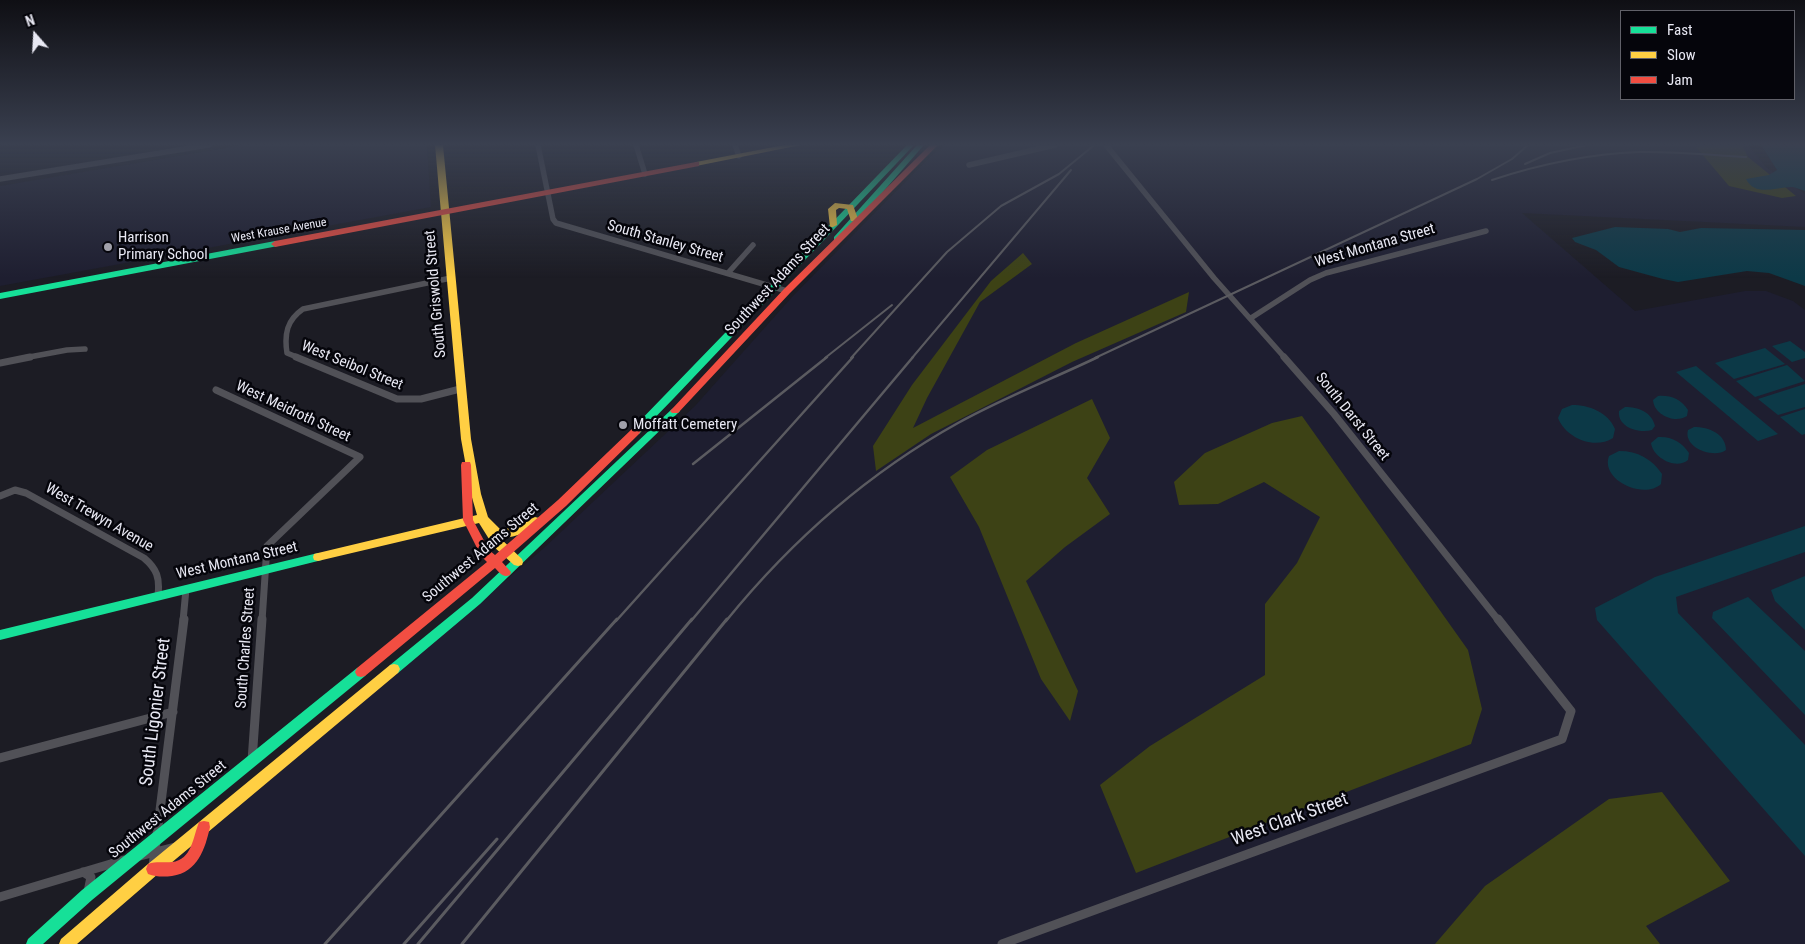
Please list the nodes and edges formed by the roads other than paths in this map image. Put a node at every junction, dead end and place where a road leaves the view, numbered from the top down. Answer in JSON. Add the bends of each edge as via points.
{"nodes":[{"id":1,"x":443,"y":189,"type":"edge"},
{"id":2,"x":546,"y":189,"type":"edge"},
{"id":3,"x":567,"y":189,"type":"edge"},
{"id":4,"x":868,"y":189,"type":"edge"},
{"id":5,"x":881,"y":189,"type":"edge"},
{"id":6,"x":890,"y":189,"type":"edge"},
{"id":7,"x":1142,"y":189,"type":"edge"},
{"id":8,"x":547,"y":193,"type":"junction"},
{"id":9,"x":850,"y":207,"type":"junction"},
{"id":10,"x":444,"y":213,"type":"junction"},
{"id":11,"x":854,"y":219,"type":"junction"},
{"id":12,"x":1486,"y":231,"type":"dead end"},
{"id":13,"x":753,"y":245,"type":"dead end"},
{"id":14,"x":816,"y":262,"type":"junction"},
{"id":15,"x":728,"y":273,"type":"junction"},
{"id":16,"x":451,"y":278,"type":"junction"},
{"id":17,"x":776,"y":287,"type":"junction"},
{"id":18,"x":787,"y":291,"type":"junction"},
{"id":19,"x":0,"y":296,"type":"edge"},
{"id":20,"x":1251,"y":318,"type":"junction"},
{"id":21,"x":85,"y":349,"type":"dead end"},
{"id":22,"x":0,"y":363,"type":"edge"},
{"id":23,"x":216,"y":390,"type":"dead end"},
{"id":24,"x":460,"y":390,"type":"junction"},
{"id":25,"x":466,"y":439,"type":"junction"},
{"id":26,"x":360,"y":457,"type":"joint"},
{"id":27,"x":574,"y":492,"type":"junction"},
{"id":28,"x":0,"y":496,"type":"edge"},
{"id":29,"x":482,"y":518,"type":"junction"},
{"id":30,"x":468,"y":520,"type":"junction"},
{"id":31,"x":507,"y":552,"type":"junction"},
{"id":32,"x":495,"y":562,"type":"junction"},
{"id":33,"x":518,"y":562,"type":"junction"},
{"id":34,"x":265,"y":570,"type":"junction"},
{"id":35,"x":506,"y":572,"type":"junction"},
{"id":36,"x":186,"y":589,"type":"junction"},
{"id":37,"x":158,"y":595,"type":"junction"},
{"id":38,"x":0,"y":635,"type":"edge"},
{"id":39,"x":1571,"y":711,"type":"joint"},
{"id":40,"x":173,"y":712,"type":"junction"},
{"id":41,"x":0,"y":758,"type":"edge"},
{"id":42,"x":252,"y":762,"type":"junction"},
{"id":43,"x":204,"y":827,"type":"junction"},
{"id":44,"x":157,"y":839,"type":"junction"},
{"id":45,"x":182,"y":845,"type":"junction"},
{"id":46,"x":155,"y":852,"type":"junction"},
{"id":47,"x":134,"y":858,"type":"junction"},
{"id":48,"x":153,"y":869,"type":"junction"},
{"id":49,"x":83,"y":872,"type":"junction"},
{"id":50,"x":87,"y":895,"type":"junction"},
{"id":51,"x":0,"y":897,"type":"edge"},
{"id":52,"x":33,"y":944,"type":"edge"},
{"id":53,"x":66,"y":944,"type":"edge"},
{"id":54,"x":1002,"y":944,"type":"edge"}],
"edges":[{"from":1,"to":10,"type":"main road","name":"South Griswold Street"},
{"from":2,"to":8,"type":"street","name":"South Stanley Street"},
{"from":3,"to":8,"type":"main road","name":"West Krause Avenue"},
{"from":4,"to":9,"type":"main road","name":"Southwest Adams Street"},
{"from":5,"to":11,"type":"main road","name":"Southwest Adams Street"},
{"from":6,"to":14,"type":"main road"},
{"from":7,"to":20,"type":"street","name":"South Darst Street"},
{"from":8,"to":10,"type":"main road","name":"West Krause Avenue"},
{"from":8,"to":15,"type":"street","name":"South Stanley Street","via":[[553,220],[557,224]]},
{"from":9,"to":11,"type":"main road"},
{"from":9,"to":17,"type":"main road","name":"Southwest Adams Street"},
{"from":10,"to":16,"type":"main road","name":"South Griswold Street"},
{"from":10,"to":19,"type":"main road","name":"West Krause Avenue"},
{"from":11,"to":14,"type":"main road","name":"Southwest Adams Street"},
{"from":12,"to":20,"type":"street","name":"West Montana Street","via":[[1326,273]]},
{"from":13,"to":15,"type":"street"},
{"from":14,"to":18,"type":"main road","name":"Southwest Adams Street"},
{"from":15,"to":17,"type":"street","name":"South Stanley Street"},
{"from":16,"to":24,"type":"main road","name":"South Griswold Street"},
{"from":16,"to":24,"type":"street","name":"West Seibol Street","via":[[303,309],[288,323],[286,345],[288,353],[298,358],[397,399],[407,401]]},
{"from":17,"to":18,"type":"street","name":"South Stanley Street"},
{"from":17,"to":27,"type":"main road","name":"Southwest Adams Street","via":[[704,364]]},
{"from":18,"to":33,"type":"main road","name":"Southwest Adams Street","via":[[697,388]]},
{"from":20,"to":39,"type":"street","name":"South Darst Street","via":[[1334,414]]},
{"from":21,"to":22,"type":"street"},
{"from":23,"to":26,"type":"street","name":"West Meidroth Street"},
{"from":24,"to":25,"type":"main road","name":"South Griswold Street"},
{"from":25,"to":29,"type":"main road","name":"South Griswold Street"},
{"from":25,"to":30,"type":"main road","name":"South Griswold Street"},
{"from":26,"to":34,"type":"street","name":"South Charles Street","via":[[270,541]]},
{"from":27,"to":29,"type":"main road","via":[[536,520],[513,532],[497,532]]},
{"from":27,"to":31,"type":"main road","name":"Southwest Adams Street"},
{"from":28,"to":37,"type":"street","name":"West Trewyn Avenue","via":[[15,490],[26,492],[144,558],[160,575]]},
{"from":29,"to":30,"type":"main road","name":"West Montana Street"},
{"from":29,"to":31,"type":"main road","name":"South Griswold Street","via":[[492,536]]},
{"from":30,"to":32,"type":"main road","name":"South Griswold Street","via":[[479,544]]},
{"from":30,"to":34,"type":"main road","name":"West Montana Street"},
{"from":31,"to":32,"type":"main road","name":"Southwest Adams Street"},
{"from":31,"to":33,"type":"main road","name":"South Griswold Street"},
{"from":32,"to":35,"type":"main road","name":"South Griswold Street"},
{"from":32,"to":42,"type":"main road","name":"Southwest Adams Street"},
{"from":33,"to":35,"type":"main road","name":"Southwest Adams Street"},
{"from":34,"to":36,"type":"main road","name":"West Montana Street"},
{"from":34,"to":42,"type":"street","name":"South Charles Street"},
{"from":35,"to":43,"type":"main road","name":"Southwest Adams Street","via":[[476,602]]},
{"from":36,"to":37,"type":"main road","name":"West Montana Street"},
{"from":36,"to":40,"type":"street","name":"South Ligonier Street"},
{"from":37,"to":38,"type":"main road","name":"West Montana Street"},
{"from":39,"to":54,"type":"street","name":"West Clark Street","via":[[1562,738]]},
{"from":40,"to":41,"type":"street"},
{"from":40,"to":44,"type":"street","name":"South Ligonier Street"},
{"from":42,"to":44,"type":"main road","name":"Southwest Adams Street"},
{"from":43,"to":45,"type":"main road","name":"Southwest Adams Street"},
{"from":43,"to":48,"type":"main road","via":[[192,859],[174,871]]},
{"from":44,"to":46,"type":"street","name":"South Ligonier Street"},
{"from":44,"to":47,"type":"main road","name":"Southwest Adams Street"},
{"from":45,"to":46,"type":"street"},
{"from":45,"to":48,"type":"main road","name":"Southwest Adams Street"},
{"from":46,"to":47,"type":"street"},
{"from":46,"to":48,"type":"street","name":"South Ligonier Street"},
{"from":47,"to":49,"type":"street"},
{"from":47,"to":50,"type":"main road","name":"Southwest Adams Street"},
{"from":48,"to":53,"type":"main road","name":"Southwest Adams Street"},
{"from":49,"to":50,"type":"street","via":[[91,877]]},
{"from":49,"to":51,"type":"street"},
{"from":50,"to":52,"type":"main road","name":"Southwest Adams Street"}]}
